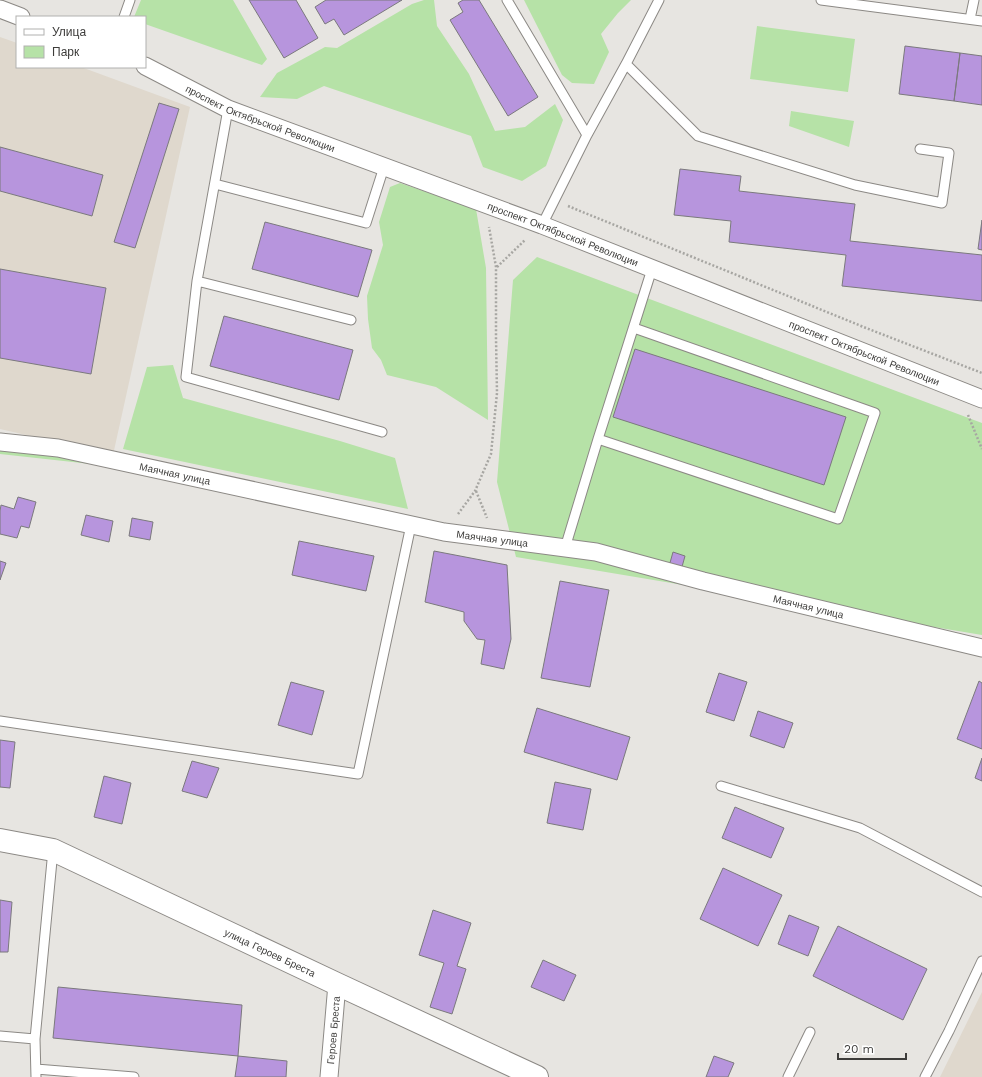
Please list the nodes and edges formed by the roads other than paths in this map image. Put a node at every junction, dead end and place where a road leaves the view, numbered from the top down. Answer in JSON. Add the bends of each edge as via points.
{"nodes":[{"id":1,"x":130,"y":0,"type":"edge"},
{"id":2,"x":507,"y":0,"type":"edge"},
{"id":3,"x":659,"y":0,"type":"edge"},
{"id":4,"x":821,"y":0,"type":"edge"},
{"id":5,"x":974,"y":0,"type":"edge"},
{"id":6,"x":0,"y":9,"type":"edge"},
{"id":7,"x":19,"y":16,"type":"edge"},
{"id":8,"x":124,"y":16,"type":"edge"},
{"id":9,"x":970,"y":19,"type":"junction"},
{"id":10,"x":982,"y":20,"type":"edge"},
{"id":11,"x":626,"y":64,"type":"junction"},
{"id":12,"x":146,"y":67,"type":"edge"},
{"id":13,"x":228,"y":109,"type":"junction"},
{"id":14,"x":587,"y":135,"type":"junction"},
{"id":15,"x":920,"y":149,"type":"dead end"},
{"id":16,"x":384,"y":167,"type":"junction"},
{"id":17,"x":215,"y":184,"type":"junction"},
{"id":18,"x":542,"y":225,"type":"junction"},
{"id":19,"x":652,"y":269,"type":"junction"},
{"id":20,"x":197,"y":281,"type":"junction"},
{"id":21,"x":351,"y":320,"type":"dead end"},
{"id":22,"x":634,"y":328,"type":"junction"},
{"id":23,"x":982,"y":399,"type":"edge"},
{"id":24,"x":382,"y":432,"type":"dead end"},
{"id":25,"x":598,"y":439,"type":"junction"},
{"id":26,"x":0,"y":442,"type":"edge"},
{"id":27,"x":411,"y":525,"type":"junction"},
{"id":28,"x":565,"y":548,"type":"junction"},
{"id":29,"x":982,"y":648,"type":"edge"},
{"id":30,"x":0,"y":721,"type":"edge"},
{"id":31,"x":721,"y":786,"type":"dead end"},
{"id":32,"x":0,"y":840,"type":"edge"},
{"id":33,"x":53,"y":850,"type":"junction"},
{"id":34,"x":982,"y":892,"type":"edge"},
{"id":35,"x":982,"y":961,"type":"edge"},
{"id":36,"x":337,"y":984,"type":"junction"},
{"id":37,"x":810,"y":1032,"type":"dead end"},
{"id":38,"x":0,"y":1036,"type":"edge"},
{"id":39,"x":35,"y":1039,"type":"junction"},
{"id":40,"x":36,"y":1073,"type":"edge"},
{"id":41,"x":134,"y":1077,"type":"edge"},
{"id":42,"x":329,"y":1077,"type":"edge"},
{"id":43,"x":537,"y":1077,"type":"edge"},
{"id":44,"x":788,"y":1077,"type":"edge"},
{"id":45,"x":925,"y":1077,"type":"edge"}],
"edges":[{"from":1,"to":8,"type":"lane"},
{"from":2,"to":14,"type":"lane"},
{"from":3,"to":11,"type":"lane"},
{"from":4,"to":9,"type":"lane"},
{"from":5,"to":9,"type":"lane"},
{"from":6,"to":7,"type":"street"},
{"from":9,"to":10,"type":"lane"},
{"from":11,"to":14,"type":"lane"},
{"from":11,"to":15,"type":"lane","via":[[698,136],[855,186],[942,203],[949,153]]},
{"from":12,"to":13,"type":"street","name":"проспект Октябрьской Революции"},
{"from":13,"to":16,"type":"street","name":"проспект Октябрьской Революции"},
{"from":13,"to":17,"type":"lane"},
{"from":14,"to":18,"type":"lane"},
{"from":16,"to":17,"type":"lane","via":[[366,223]]},
{"from":16,"to":18,"type":"street","name":"проспект Октябрьской Революции"},
{"from":17,"to":20,"type":"lane"},
{"from":18,"to":19,"type":"street","name":"проспект Октябрьской Революции"},
{"from":19,"to":22,"type":"lane"},
{"from":19,"to":23,"type":"street","name":"проспект Октябрьской Революции"},
{"from":20,"to":21,"type":"lane"},
{"from":20,"to":24,"type":"lane","via":[[186,378]]},
{"from":22,"to":25,"type":"lane"},
{"from":22,"to":25,"type":"lane","via":[[875,413],[838,519]]},
{"from":25,"to":28,"type":"lane"},
{"from":26,"to":27,"type":"street","name":"Маячная улица","via":[[58,448]]},
{"from":27,"to":28,"type":"street","name":"Маячная улица","via":[[444,532]]},
{"from":27,"to":30,"type":"lane","via":[[358,774]]},
{"from":28,"to":29,"type":"street","name":"Маячная улица","via":[[596,552],[703,581]]},
{"from":31,"to":34,"type":"lane","via":[[860,828]]},
{"from":32,"to":33,"type":"street","name":"улица Героев Бреста"},
{"from":33,"to":36,"type":"street","name":"улица Героев Бреста"},
{"from":33,"to":39,"type":"lane"},
{"from":35,"to":45,"type":"lane"},
{"from":36,"to":42,"type":"street","name":"Героев Бреста"},
{"from":36,"to":43,"type":"street","name":"улица Героев Бреста"},
{"from":37,"to":44,"type":"lane"},
{"from":38,"to":39,"type":"lane"},
{"from":39,"to":40,"type":"lane"},
{"from":40,"to":41,"type":"lane"}]}
